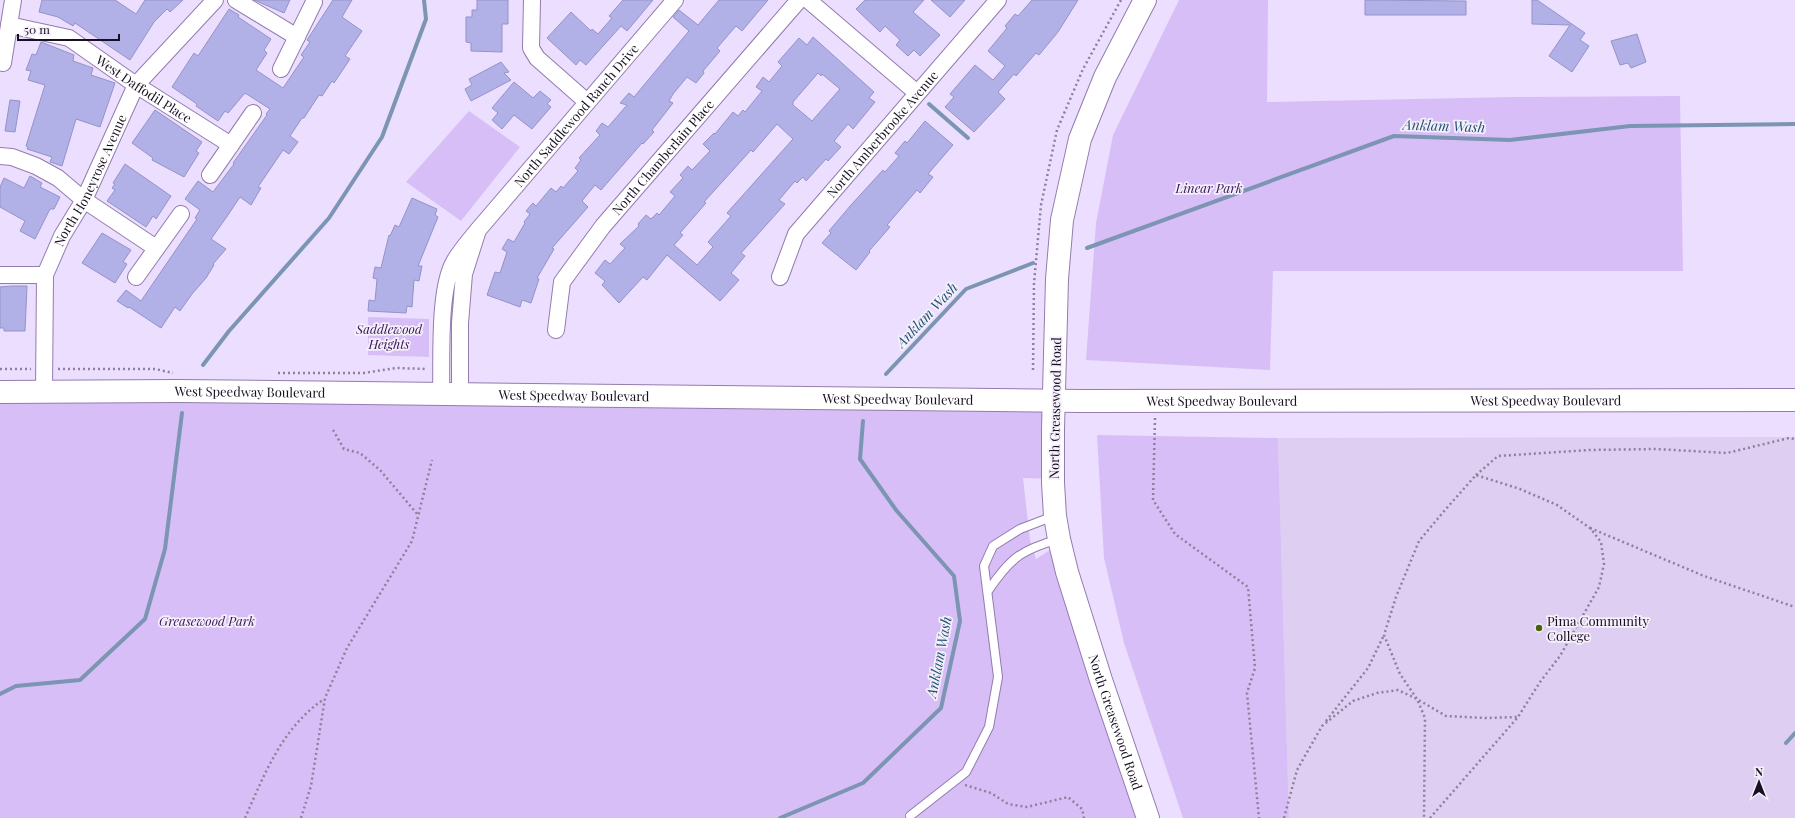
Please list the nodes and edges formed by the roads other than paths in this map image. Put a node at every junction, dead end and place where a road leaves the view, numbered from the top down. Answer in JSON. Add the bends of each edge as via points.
{"nodes":[{"id":1,"x":13,"y":0,"type":"edge"},
{"id":2,"x":215,"y":0,"type":"edge"},
{"id":3,"x":236,"y":0,"type":"edge"},
{"id":4,"x":532,"y":0,"type":"edge"},
{"id":5,"x":675,"y":0,"type":"edge"},
{"id":6,"x":800,"y":0,"type":"edge"},
{"id":7,"x":808,"y":0,"type":"edge"},
{"id":8,"x":998,"y":0,"type":"edge"},
{"id":9,"x":1145,"y":0,"type":"edge"},
{"id":10,"x":314,"y":2,"type":"dead end"},
{"id":11,"x":9,"y":25,"type":"junction"},
{"id":12,"x":297,"y":38,"type":"junction"},
{"id":13,"x":3,"y":63,"type":"dead end"},
{"id":14,"x":281,"y":69,"type":"dead end"},
{"id":15,"x":136,"y":85,"type":"junction"},
{"id":16,"x":917,"y":93,"type":"junction"},
{"id":17,"x":587,"y":102,"type":"junction"},
{"id":18,"x":253,"y":113,"type":"dead end"},
{"id":19,"x":231,"y":145,"type":"junction"},
{"id":20,"x":0,"y":156,"type":"edge"},
{"id":21,"x":210,"y":175,"type":"dead end"},
{"id":22,"x":84,"y":200,"type":"junction"},
{"id":23,"x":180,"y":214,"type":"dead end"},
{"id":24,"x":478,"y":230,"type":"junction"},
{"id":25,"x":156,"y":248,"type":"junction"},
{"id":26,"x":0,"y":275,"type":"edge"},
{"id":27,"x":46,"y":275,"type":"junction"},
{"id":28,"x":780,"y":276,"type":"dead end"},
{"id":29,"x":136,"y":277,"type":"dead end"},
{"id":30,"x":556,"y":330,"type":"dead end"},
{"id":31,"x":0,"y":392,"type":"edge"},
{"id":32,"x":44,"y":392,"type":"junction"},
{"id":33,"x":451,"y":394,"type":"junction"},
{"id":34,"x":1054,"y":400,"type":"junction"},
{"id":35,"x":1795,"y":400,"type":"edge"},
{"id":36,"x":1055,"y":516,"type":"junction"},
{"id":37,"x":1059,"y":539,"type":"junction"},
{"id":38,"x":988,"y":591,"type":"junction"},
{"id":39,"x":909,"y":817,"type":"edge"},
{"id":40,"x":1148,"y":818,"type":"edge"}],
"edges":[{"from":1,"to":11,"type":"street"},
{"from":2,"to":15,"type":"street","name":"North Honeyrose Avenue"},
{"from":3,"to":12,"type":"street"},
{"from":4,"to":17,"type":"street","via":[[529,49]]},
{"from":5,"to":17,"type":"street","name":"North Saddlewood Ranch Drive"},
{"from":6,"to":30,"type":"street","name":"North Chamberlain Place","via":[[603,226],[562,282]]},
{"from":7,"to":16,"type":"street"},
{"from":8,"to":16,"type":"street","name":"North Amberbrooke Avenue"},
{"from":9,"to":34,"type":"main road","name":"North Greasewood Road","via":[[1105,76],[1080,139],[1062,220],[1057,279]]},
{"from":10,"to":12,"type":"street"},
{"from":11,"to":13,"type":"street"},
{"from":11,"to":15,"type":"street","name":"West Daffodil Place","via":[[69,38]]},
{"from":12,"to":14,"type":"street"},
{"from":15,"to":19,"type":"street","name":"West Daffodil Place"},
{"from":15,"to":22,"type":"street","name":"North Honeyrose Avenue"},
{"from":16,"to":28,"type":"street","name":"North Amberbrooke Avenue","via":[[796,234]]},
{"from":17,"to":24,"type":"street","name":"North Saddlewood Ranch Drive"},
{"from":18,"to":19,"type":"street"},
{"from":19,"to":21,"type":"street"},
{"from":20,"to":22,"type":"street","via":[[12,157],[36,166],[58,178]]},
{"from":22,"to":25,"type":"street"},
{"from":22,"to":27,"type":"street","name":"North Honeyrose Avenue","via":[[62,236]]},
{"from":23,"to":25,"type":"street"},
{"from":24,"to":33,"type":"street","name":"North Saddlewood Ranch Drive","via":[[464,274]]},
{"from":24,"to":33,"type":"street","name":"North Saddlewood Ranch Drive","via":[[453,262],[445,290],[442,369]]},
{"from":25,"to":29,"type":"street"},
{"from":26,"to":27,"type":"street"},
{"from":27,"to":32,"type":"street","name":"North Honeyrose Avenue"},
{"from":31,"to":32,"type":"main road","name":"West Speedway Boulevard"},
{"from":32,"to":33,"type":"main road","name":"West Speedway Boulevard"},
{"from":33,"to":34,"type":"main road","name":"West Speedway Boulevard"},
{"from":34,"to":35,"type":"main road","name":"West Speedway Boulevard"},
{"from":34,"to":36,"type":"main road","name":"North Greasewood Road"},
{"from":36,"to":37,"type":"main road","name":"North Greasewood Road"},
{"from":36,"to":38,"type":"lane","via":[[1020,529],[993,546],[984,566]]},
{"from":37,"to":38,"type":"lane","via":[[1033,547],[1012,559]]},
{"from":37,"to":40,"type":"main road","name":"North Greasewood Road","via":[[1101,680]]},
{"from":38,"to":39,"type":"lane","via":[[998,676],[990,727],[966,772]]}]}
